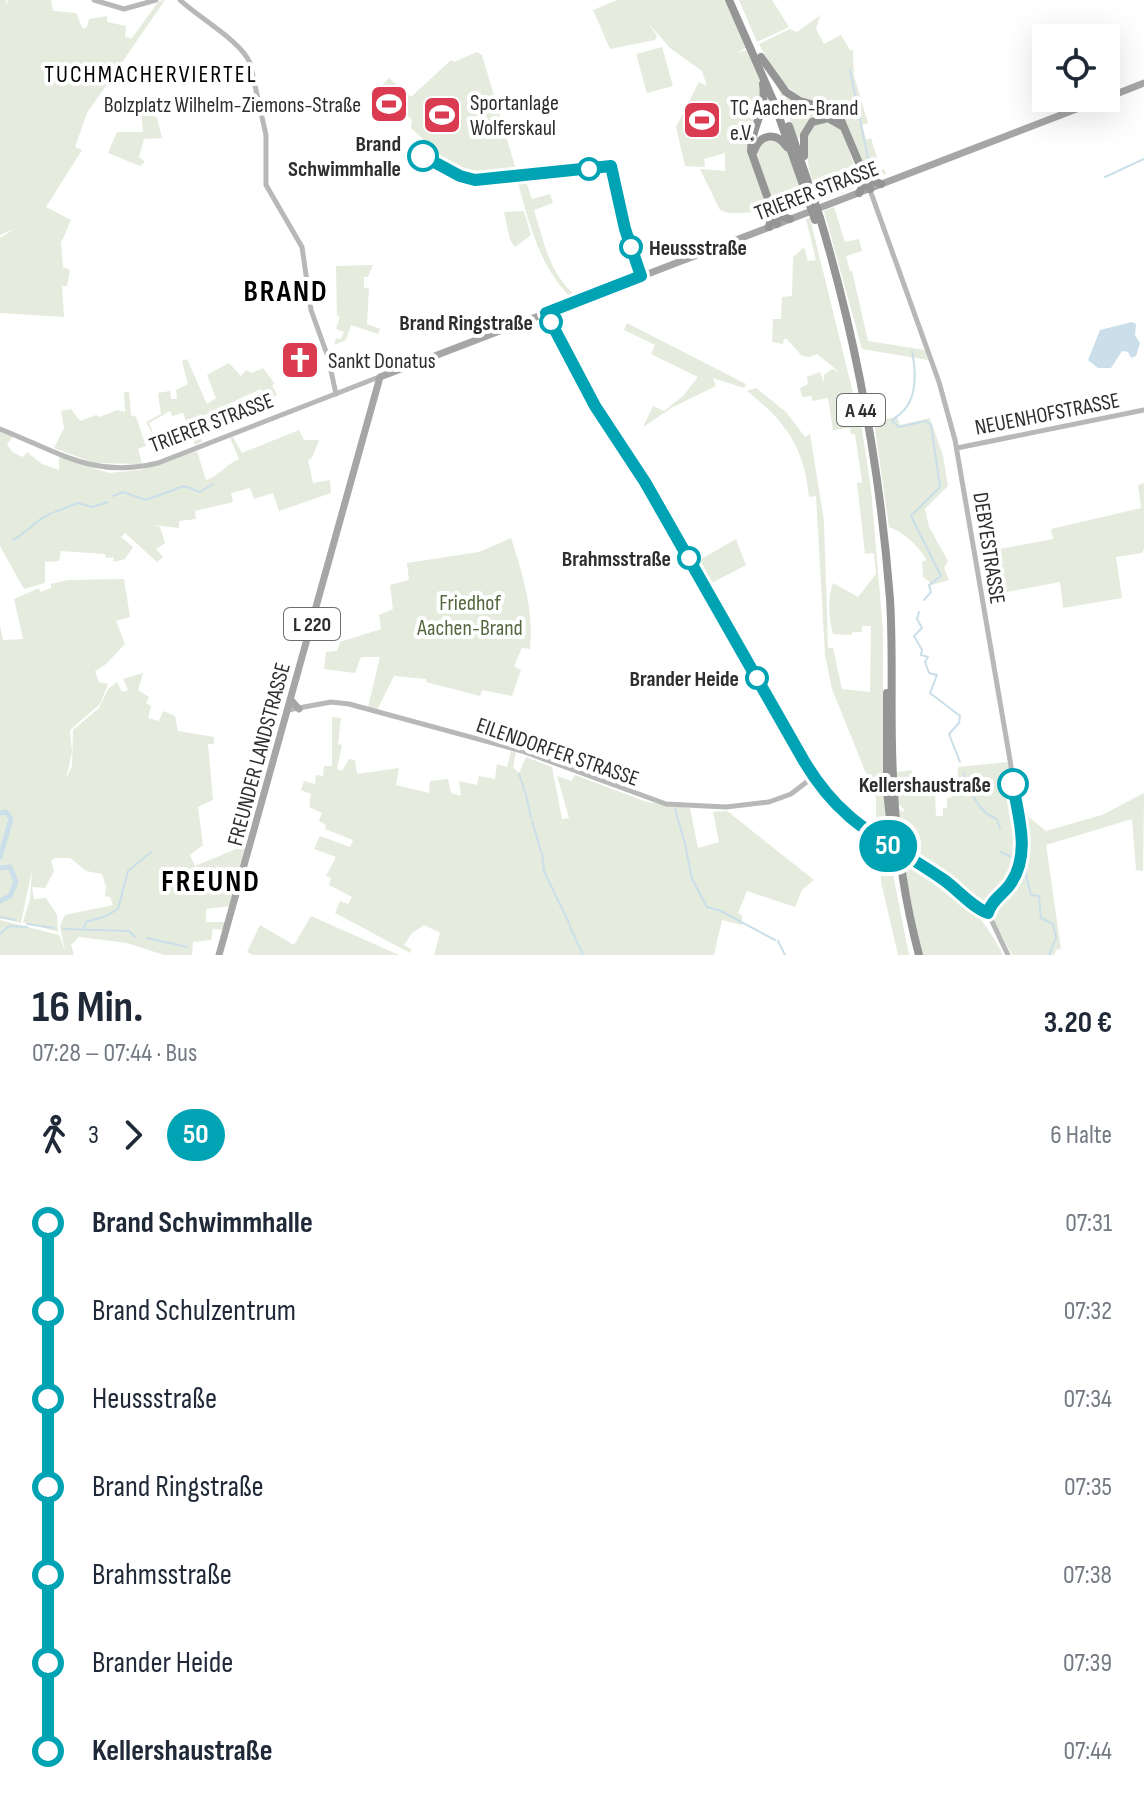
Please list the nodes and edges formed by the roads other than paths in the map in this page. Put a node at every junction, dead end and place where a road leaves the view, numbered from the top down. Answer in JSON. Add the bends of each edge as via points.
{"nodes":[{"id":1,"x":94,"y":0,"type":"edge"},
{"id":2,"x":156,"y":0,"type":"edge"},
{"id":3,"x":180,"y":0,"type":"edge"},
{"id":4,"x":732,"y":0,"type":"edge"},
{"id":5,"x":755,"y":50,"type":"junction"},
{"id":6,"x":1144,"y":83,"type":"edge"},
{"id":7,"x":1120,"y":92,"type":"edge"},
{"id":8,"x":1069,"y":112,"type":"edge"},
{"id":9,"x":754,"y":161,"type":"junction"},
{"id":10,"x":858,"y":165,"type":"junction"},
{"id":11,"x":799,"y":173,"type":"junction"},
{"id":12,"x":866,"y":176,"type":"junction"},
{"id":13,"x":881,"y":184,"type":"junction"},
{"id":14,"x":870,"y":189,"type":"junction"},
{"id":15,"x":859,"y":193,"type":"junction"},
{"id":16,"x":811,"y":194,"type":"junction"},
{"id":17,"x":875,"y":202,"type":"junction"},
{"id":18,"x":790,"y":219,"type":"joint"},
{"id":19,"x":773,"y":220,"type":"junction"},
{"id":20,"x":546,"y":313,"type":"junction"},
{"id":21,"x":380,"y":377,"type":"junction"},
{"id":22,"x":366,"y":383,"type":"junction"},
{"id":23,"x":376,"y":391,"type":"junction"},
{"id":24,"x":336,"y":394,"type":"junction"},
{"id":25,"x":1144,"y":410,"type":"edge"},
{"id":26,"x":0,"y":429,"type":"edge"},
{"id":27,"x":957,"y":448,"type":"junction"},
{"id":28,"x":291,"y":700,"type":"junction"},
{"id":29,"x":299,"y":709,"type":"junction"},
{"id":30,"x":288,"y":710,"type":"junction"},
{"id":31,"x":813,"y":777,"type":"junction"},
{"id":32,"x":988,"y":913,"type":"junction"},
{"id":33,"x":915,"y":954,"type":"edge"},
{"id":34,"x":219,"y":955,"type":"edge"},
{"id":35,"x":1008,"y":955,"type":"edge"}],
"edges":[{"from":1,"to":2,"type":"street","via":[[124,9]]},
{"from":3,"to":24,"type":"street","via":[[246,53],[263,114],[269,194],[302,247],[311,310]]},
{"from":4,"to":5,"type":"highway","number":"A 44"},
{"from":5,"to":9,"type":"highway","via":[[765,97],[751,143]]},
{"from":5,"to":11,"type":"highway","number":"A 44"},
{"from":5,"to":12,"type":"highway","via":[[786,92],[840,118]]},
{"from":5,"to":16,"type":"highway","number":"A 44"},
{"from":6,"to":7,"type":"main road","name":"TRIERER STRASSE"},
{"from":8,"to":13,"type":"main road","name":"TRIERER STRASSE"},
{"from":9,"to":11,"type":"highway","via":[[756,143],[776,136]]},
{"from":9,"to":19,"type":"highway"},
{"from":10,"to":14,"type":"highway"},
{"from":10,"to":15,"type":"highway","via":[[863,184]]},
{"from":10,"to":16,"type":"highway","via":[[841,126],[831,118],[816,120],[803,140]]},
{"from":11,"to":16,"type":"highway","number":"A 44"},
{"from":12,"to":13,"type":"highway"},
{"from":12,"to":14,"type":"highway"},
{"from":13,"to":14,"type":"main road","name":"TRIERER STRASSE"},
{"from":13,"to":17,"type":"street"},
{"from":14,"to":15,"type":"main road","name":"TRIERER STRASSE"},
{"from":14,"to":17,"type":"street","name":"DEBYESTRASSE"},
{"from":15,"to":17,"type":"street"},
{"from":15,"to":18,"type":"main road","name":"TRIERER STRASSE"},
{"from":16,"to":33,"type":"highway","number":"A 44","bridge":true,"via":[[840,288],[880,492],[893,791]]},
{"from":17,"to":27,"type":"street","name":"DEBYESTRASSE","via":[[942,390]]},
{"from":18,"to":19,"type":"highway"},
{"from":19,"to":20,"type":"main road","name":"TRIERER STRASSE"},
{"from":20,"to":21,"type":"main road","name":"TRIERER STRASSE"},
{"from":20,"to":31,"type":"street"},
{"from":21,"to":22,"type":"street","name":"TRIERER STRASSE"},
{"from":21,"to":23,"type":"main road","name":"FREUNDER LANDSTRASSE","number":"L 220"},
{"from":22,"to":23,"type":"main road"},
{"from":22,"to":24,"type":"street","name":"TRIERER STRASSE"},
{"from":23,"to":28,"type":"main road","name":"FREUNDER LANDSTRASSE","number":"L 220"},
{"from":24,"to":26,"type":"street","name":"TRIERER STRASSE","via":[[135,468],[94,467]]},
{"from":25,"to":27,"type":"street","name":"NEUENHOFSTRASSE"},
{"from":27,"to":32,"type":"street","name":"DEBYESTRASSE","via":[[1023,846],[1016,875]]},
{"from":28,"to":29,"type":"main road"},
{"from":28,"to":30,"type":"main road","name":"FREUNDER LANDSTRASSE","number":"L 220"},
{"from":29,"to":30,"type":"street","name":"EILENDORFER STRASSE"},
{"from":29,"to":31,"type":"street","name":"EILENDORFER STRASSE","via":[[349,704],[522,751],[666,804],[726,807],[769,802]]},
{"from":30,"to":34,"type":"main road","name":"FREUNDER LANDSTRASSE","number":"L 220"},
{"from":31,"to":32,"type":"street","bridge":true,"via":[[839,810]]},
{"from":32,"to":35,"type":"street"}]}
